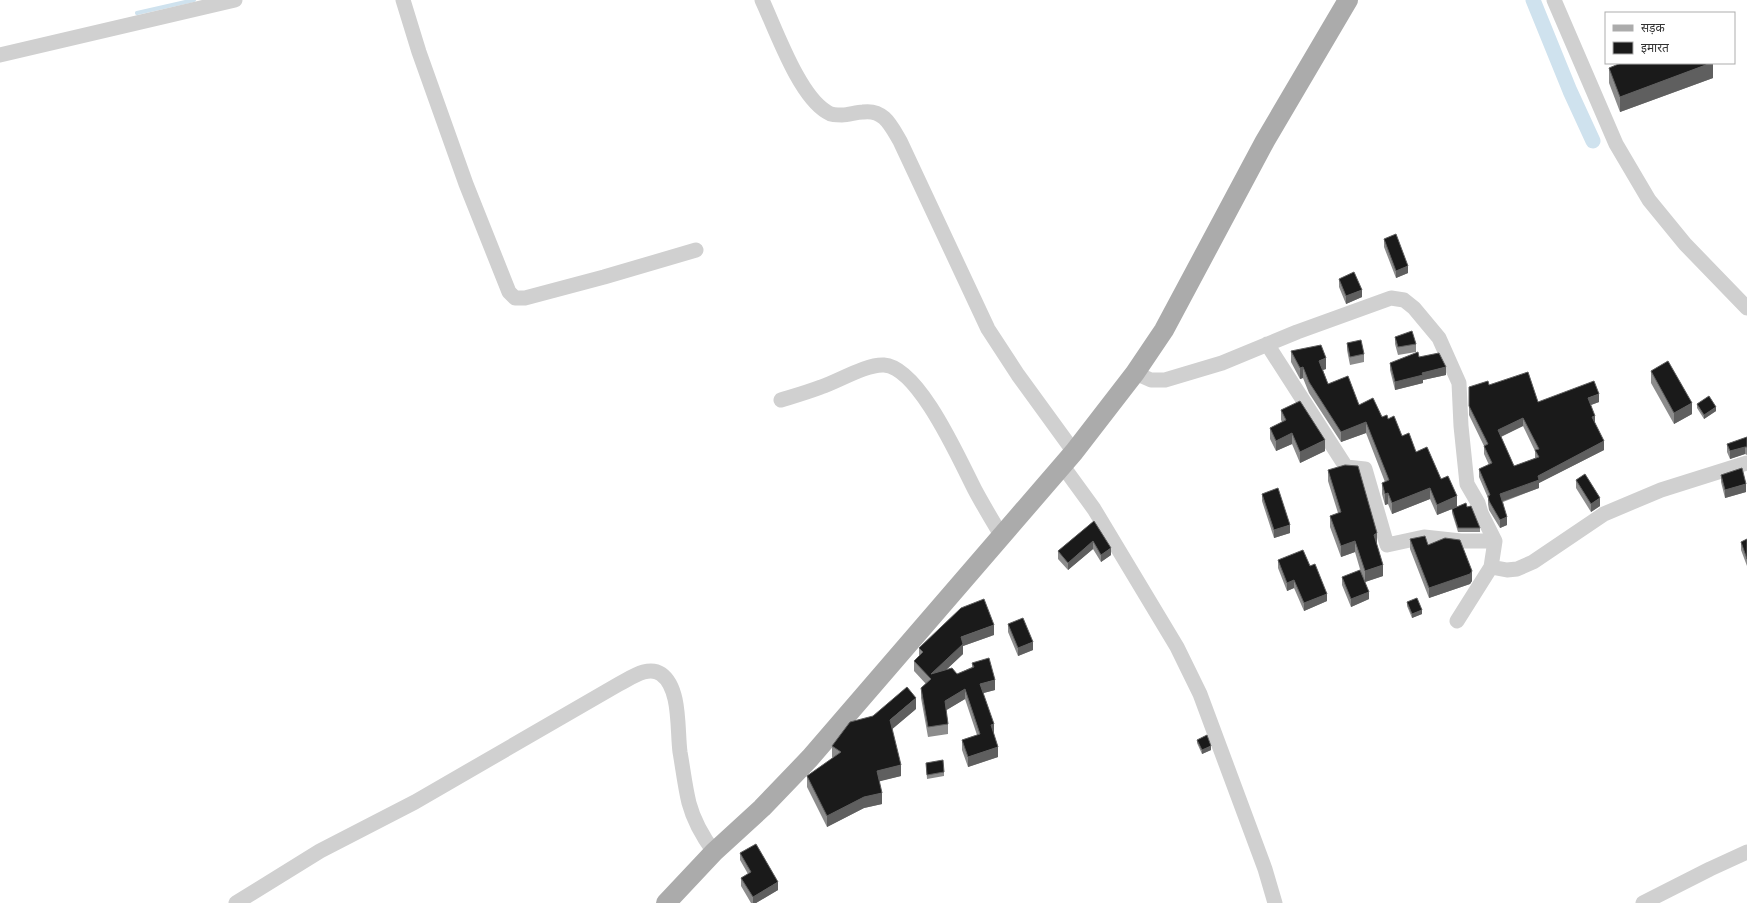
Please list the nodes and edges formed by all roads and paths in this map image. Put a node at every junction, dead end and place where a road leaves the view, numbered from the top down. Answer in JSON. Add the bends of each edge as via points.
{"nodes":[{"id":1,"x":235,"y":0,"type":"edge"},
{"id":2,"x":403,"y":0,"type":"edge"},
{"id":3,"x":762,"y":0,"type":"edge"},
{"id":4,"x":1348,"y":0,"type":"edge"},
{"id":5,"x":1554,"y":0,"type":"edge"},
{"id":6,"x":0,"y":55,"type":"edge"},
{"id":7,"x":696,"y":250,"type":"dead end"},
{"id":8,"x":1747,"y":308,"type":"edge"},
{"id":9,"x":1268,"y":344,"type":"junction"},
{"id":10,"x":1135,"y":373,"type":"junction"},
{"id":11,"x":780,"y":400,"type":"dead end"},
{"id":12,"x":1068,"y":459,"type":"junction"},
{"id":13,"x":1747,"y":463,"type":"edge"},
{"id":14,"x":1001,"y":535,"type":"junction"},
{"id":15,"x":1495,"y":541,"type":"junction"},
{"id":16,"x":1492,"y":567,"type":"junction"},
{"id":17,"x":1457,"y":622,"type":"dead end"},
{"id":18,"x":714,"y":852,"type":"junction"},
{"id":19,"x":1747,"y":852,"type":"edge"},
{"id":20,"x":236,"y":903,"type":"edge"},
{"id":21,"x":666,"y":903,"type":"edge"},
{"id":22,"x":1275,"y":903,"type":"edge"},
{"id":23,"x":1643,"y":903,"type":"edge"}],
"edges":[{"from":1,"to":6,"type":"street"},
{"from":2,"to":7,"type":"street","via":[[466,184],[513,297],[520,299],[555,291]]},
{"from":3,"to":12,"type":"street","via":[[791,64],[808,94],[820,107],[831,114],[877,112],[888,121],[900,141],[988,329]]},
{"from":4,"to":10,"type":"main road","via":[[1265,141],[1164,330]]},
{"from":5,"to":8,"type":"street","via":[[1616,144],[1649,200],[1685,244]]},
{"from":9,"to":10,"type":"street","via":[[1222,363],[1165,380],[1151,380]]},
{"from":9,"to":15,"type":"street","via":[[1346,467],[1365,469],[1387,546],[1424,538]]},
{"from":9,"to":15,"type":"street","via":[[1391,298],[1404,300],[1414,308],[1439,338],[1459,383],[1467,484]]},
{"from":10,"to":12,"type":"main road"},
{"from":11,"to":14,"type":"street","via":[[820,388],[876,366],[891,366],[902,372],[923,397],[950,438]]},
{"from":12,"to":14,"type":"main road"},
{"from":12,"to":22,"type":"street","via":[[1094,509],[1173,640],[1200,694],[1265,869]]},
{"from":13,"to":16,"type":"street","via":[[1661,490],[1604,514],[1533,562],[1517,569]]},
{"from":14,"to":18,"type":"main road","via":[[810,758],[762,808]]},
{"from":15,"to":16,"type":"street"},
{"from":16,"to":17,"type":"street"},
{"from":18,"to":20,"type":"street","via":[[697,826],[689,803],[673,691],[668,680],[661,674],[644,671],[415,802],[337,841]]},
{"from":18,"to":21,"type":"main road"},
{"from":19,"to":23,"type":"street"}]}
